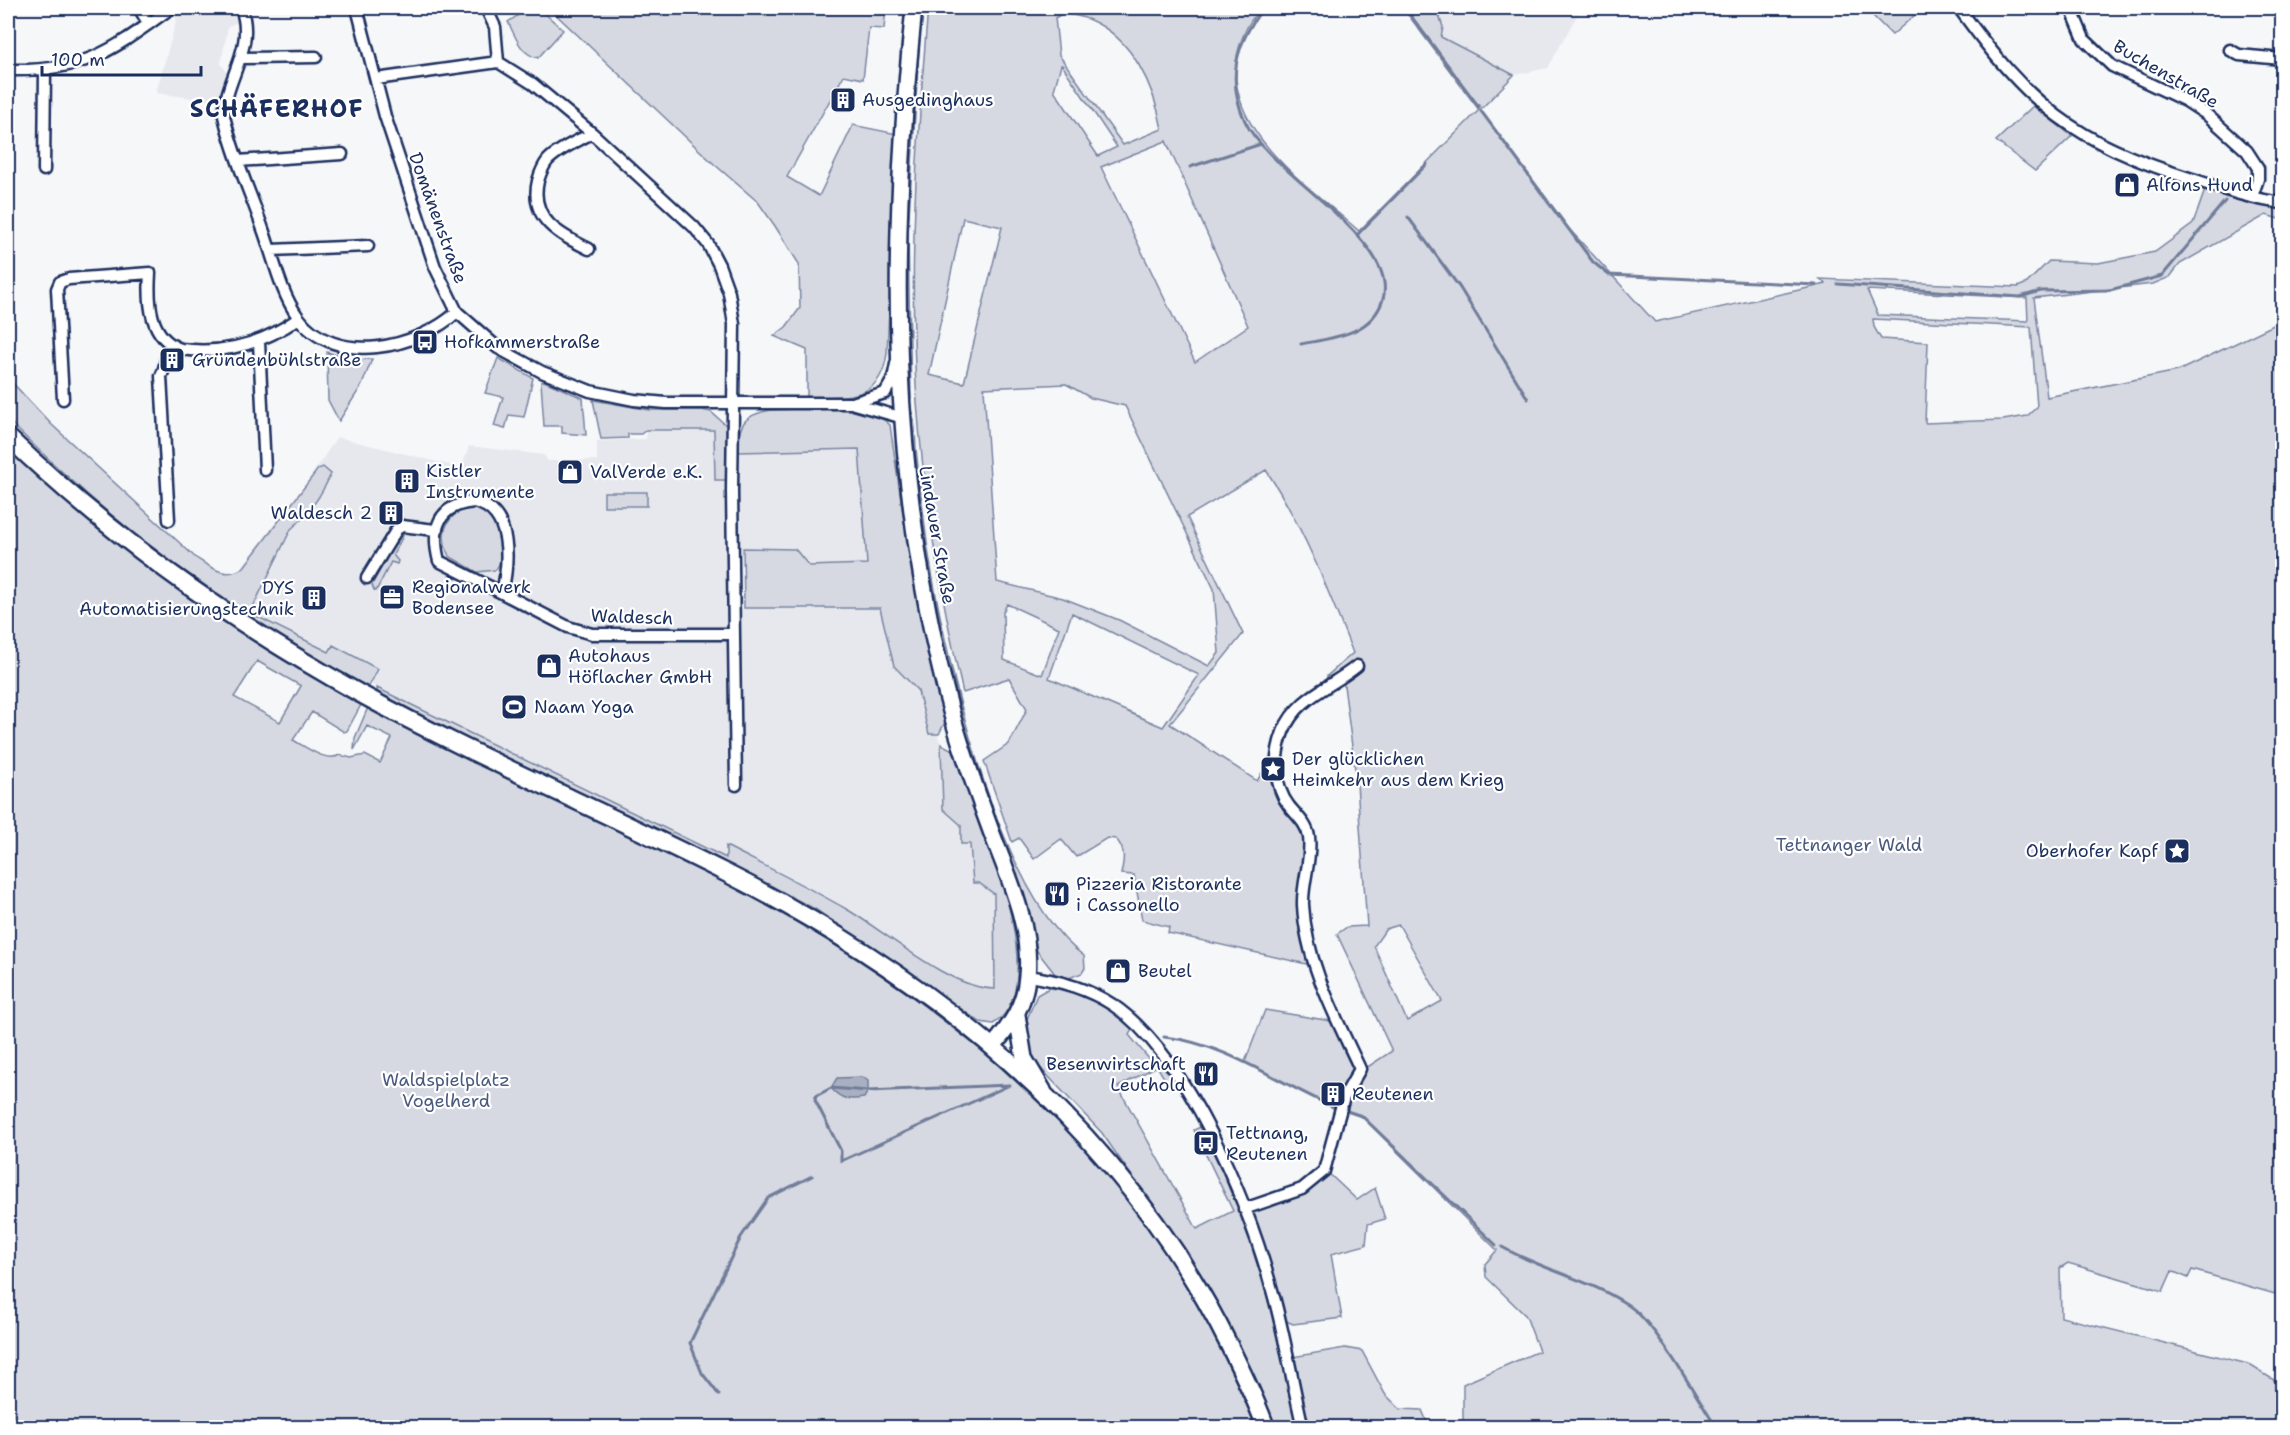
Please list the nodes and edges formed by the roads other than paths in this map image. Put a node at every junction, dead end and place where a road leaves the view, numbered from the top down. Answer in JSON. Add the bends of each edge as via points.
{"nodes":[{"id":1,"x":139,"y":8,"type":"edge"},
{"id":2,"x":171,"y":8,"type":"edge"},
{"id":3,"x":241,"y":8,"type":"edge"},
{"id":4,"x":357,"y":8,"type":"edge"},
{"id":5,"x":486,"y":8,"type":"edge"},
{"id":6,"x":914,"y":8,"type":"edge"},
{"id":7,"x":1959,"y":8,"type":"edge"},
{"id":8,"x":2070,"y":8,"type":"edge"},
{"id":9,"x":149,"y":24,"type":"junction"},
{"id":10,"x":2230,"y":50,"type":"dead end"},
{"id":11,"x":316,"y":57,"type":"dead end"},
{"id":12,"x":242,"y":58,"type":"junction"},
{"id":13,"x":2283,"y":59,"type":"edge"},
{"id":14,"x":498,"y":62,"type":"junction"},
{"id":15,"x":8,"y":70,"type":"edge"},
{"id":16,"x":45,"y":70,"type":"junction"},
{"id":17,"x":376,"y":79,"type":"junction"},
{"id":18,"x":592,"y":133,"type":"junction"},
{"id":19,"x":342,"y":154,"type":"dead end"},
{"id":20,"x":238,"y":160,"type":"junction"},
{"id":21,"x":44,"y":170,"type":"dead end"},
{"id":22,"x":2252,"y":197,"type":"junction"},
{"id":23,"x":2283,"y":203,"type":"edge"},
{"id":24,"x":368,"y":246,"type":"dead end"},
{"id":25,"x":589,"y":249,"type":"dead end"},
{"id":26,"x":271,"y":250,"type":"junction"},
{"id":27,"x":458,"y":312,"type":"junction"},
{"id":28,"x":299,"y":318,"type":"junction"},
{"id":29,"x":259,"y":342,"type":"junction"},
{"id":30,"x":172,"y":346,"type":"junction"},
{"id":31,"x":898,"y":355,"type":"junction"},
{"id":32,"x":63,"y":399,"type":"dead end"},
{"id":33,"x":732,"y":402,"type":"junction"},
{"id":34,"x":852,"y":403,"type":"junction"},
{"id":35,"x":900,"y":417,"type":"junction"},
{"id":36,"x":8,"y":437,"type":"edge"},
{"id":37,"x":266,"y":470,"type":"dead end"},
{"id":38,"x":169,"y":520,"type":"dead end"},
{"id":39,"x":435,"y":530,"type":"junction"},
{"id":40,"x":366,"y":578,"type":"dead end"},
{"id":41,"x":502,"y":593,"type":"junction"},
{"id":42,"x":734,"y":634,"type":"junction"},
{"id":43,"x":1357,"y":666,"type":"dead end"},
{"id":44,"x":736,"y":785,"type":"dead end"},
{"id":45,"x":1028,"y":976,"type":"junction"},
{"id":46,"x":1017,"y":1015,"type":"junction"},
{"id":47,"x":993,"y":1046,"type":"junction"},
{"id":48,"x":1044,"y":1092,"type":"junction"},
{"id":49,"x":1244,"y":1209,"type":"junction"},
{"id":50,"x":1266,"y":1428,"type":"edge"},
{"id":51,"x":1303,"y":1428,"type":"edge"}],
"edges":[{"from":1,"to":9,"type":"street"},
{"from":2,"to":9,"type":"street"},
{"from":3,"to":12,"type":"street","via":[[246,30]]},
{"from":4,"to":17,"type":"street","name":"Domänenstraße"},
{"from":5,"to":14,"type":"street","via":[[495,27]]},
{"from":6,"to":31,"type":"main road","name":"Lindauer Straße","via":[[900,187]]},
{"from":7,"to":22,"type":"street","via":[[2015,79],[2077,132],[2147,165]]},
{"from":8,"to":22,"type":"street","name":"Buchenstraße","via":[[2084,39],[2112,66],[2186,101],[2247,151],[2258,168]]},
{"from":9,"to":16,"type":"street","via":[[105,54]]},
{"from":10,"to":13,"type":"street","via":[[2239,55]]},
{"from":11,"to":12,"type":"street"},
{"from":12,"to":20,"type":"street","via":[[224,109]]},
{"from":14,"to":17,"type":"street"},
{"from":14,"to":18,"type":"street","via":[[533,84]]},
{"from":15,"to":16,"type":"street"},
{"from":16,"to":21,"type":"street"},
{"from":17,"to":27,"type":"street","name":"Domänenstraße","via":[[429,248]]},
{"from":18,"to":25,"type":"street","via":[[549,160],[540,176],[536,200],[550,227]]},
{"from":18,"to":33,"type":"street","via":[[708,244],[729,293],[734,324]]},
{"from":19,"to":20,"type":"street"},
{"from":20,"to":26,"type":"street"},
{"from":22,"to":23,"type":"street"},
{"from":24,"to":26,"type":"street"},
{"from":26,"to":28,"type":"street"},
{"from":27,"to":28,"type":"street","via":[[445,324],[423,334],[366,348],[329,341]]},
{"from":27,"to":33,"type":"street","name":"Domänenstraße","via":[[498,348],[590,392],[656,403]]},
{"from":28,"to":29,"type":"street"},
{"from":29,"to":30,"type":"street","via":[[227,349]]},
{"from":29,"to":37,"type":"street"},
{"from":30,"to":32,"type":"street","via":[[160,334],[151,312],[150,273],[60,282],[57,289]]},
{"from":30,"to":38,"type":"street","via":[[166,353],[166,369],[161,376]]},
{"from":31,"to":34,"type":"street","name":"Domänenstraße","via":[[893,379],[885,393]]},
{"from":31,"to":35,"type":"main road","name":"Lindauer Straße"},
{"from":33,"to":34,"type":"street","name":"Domänenstraße"},
{"from":33,"to":42,"type":"street"},
{"from":34,"to":35,"type":"street","name":"Domänenstraße"},
{"from":35,"to":45,"type":"main road","name":"Lindauer Straße","via":[[918,556],[951,709],[1019,910]]},
{"from":36,"to":47,"type":"main road","via":[[130,545],[203,599],[270,641],[409,719],[791,908],[917,989]]},
{"from":39,"to":40,"type":"street","via":[[402,526],[397,529]]},
{"from":39,"to":41,"type":"street","name":"Waldesch","via":[[439,561]]},
{"from":39,"to":41,"type":"street","via":[[454,507],[474,502],[491,508],[502,521],[504,534],[506,576]]},
{"from":41,"to":42,"type":"street","name":"Waldesch","via":[[567,627],[592,634]]},
{"from":42,"to":44,"type":"street"},
{"from":43,"to":49,"type":"street","via":[[1321,688],[1292,716],[1281,741],[1277,773],[1281,793],[1309,838],[1303,905],[1314,962],[1360,1069],[1344,1097],[1324,1171],[1302,1189]]},
{"from":45,"to":46,"type":"main road","name":"Lindauer Straße"},
{"from":45,"to":49,"type":"street","via":[[1098,997],[1150,1038],[1191,1095]]},
{"from":46,"to":47,"type":"main road","name":"Lindauer Straße"},
{"from":46,"to":48,"type":"main road","via":[[1024,1058]]},
{"from":47,"to":48,"type":"main road"},
{"from":48,"to":50,"type":"main road","via":[[1113,1164],[1170,1243],[1221,1328]]},
{"from":49,"to":51,"type":"street","via":[[1272,1292]]}]}
